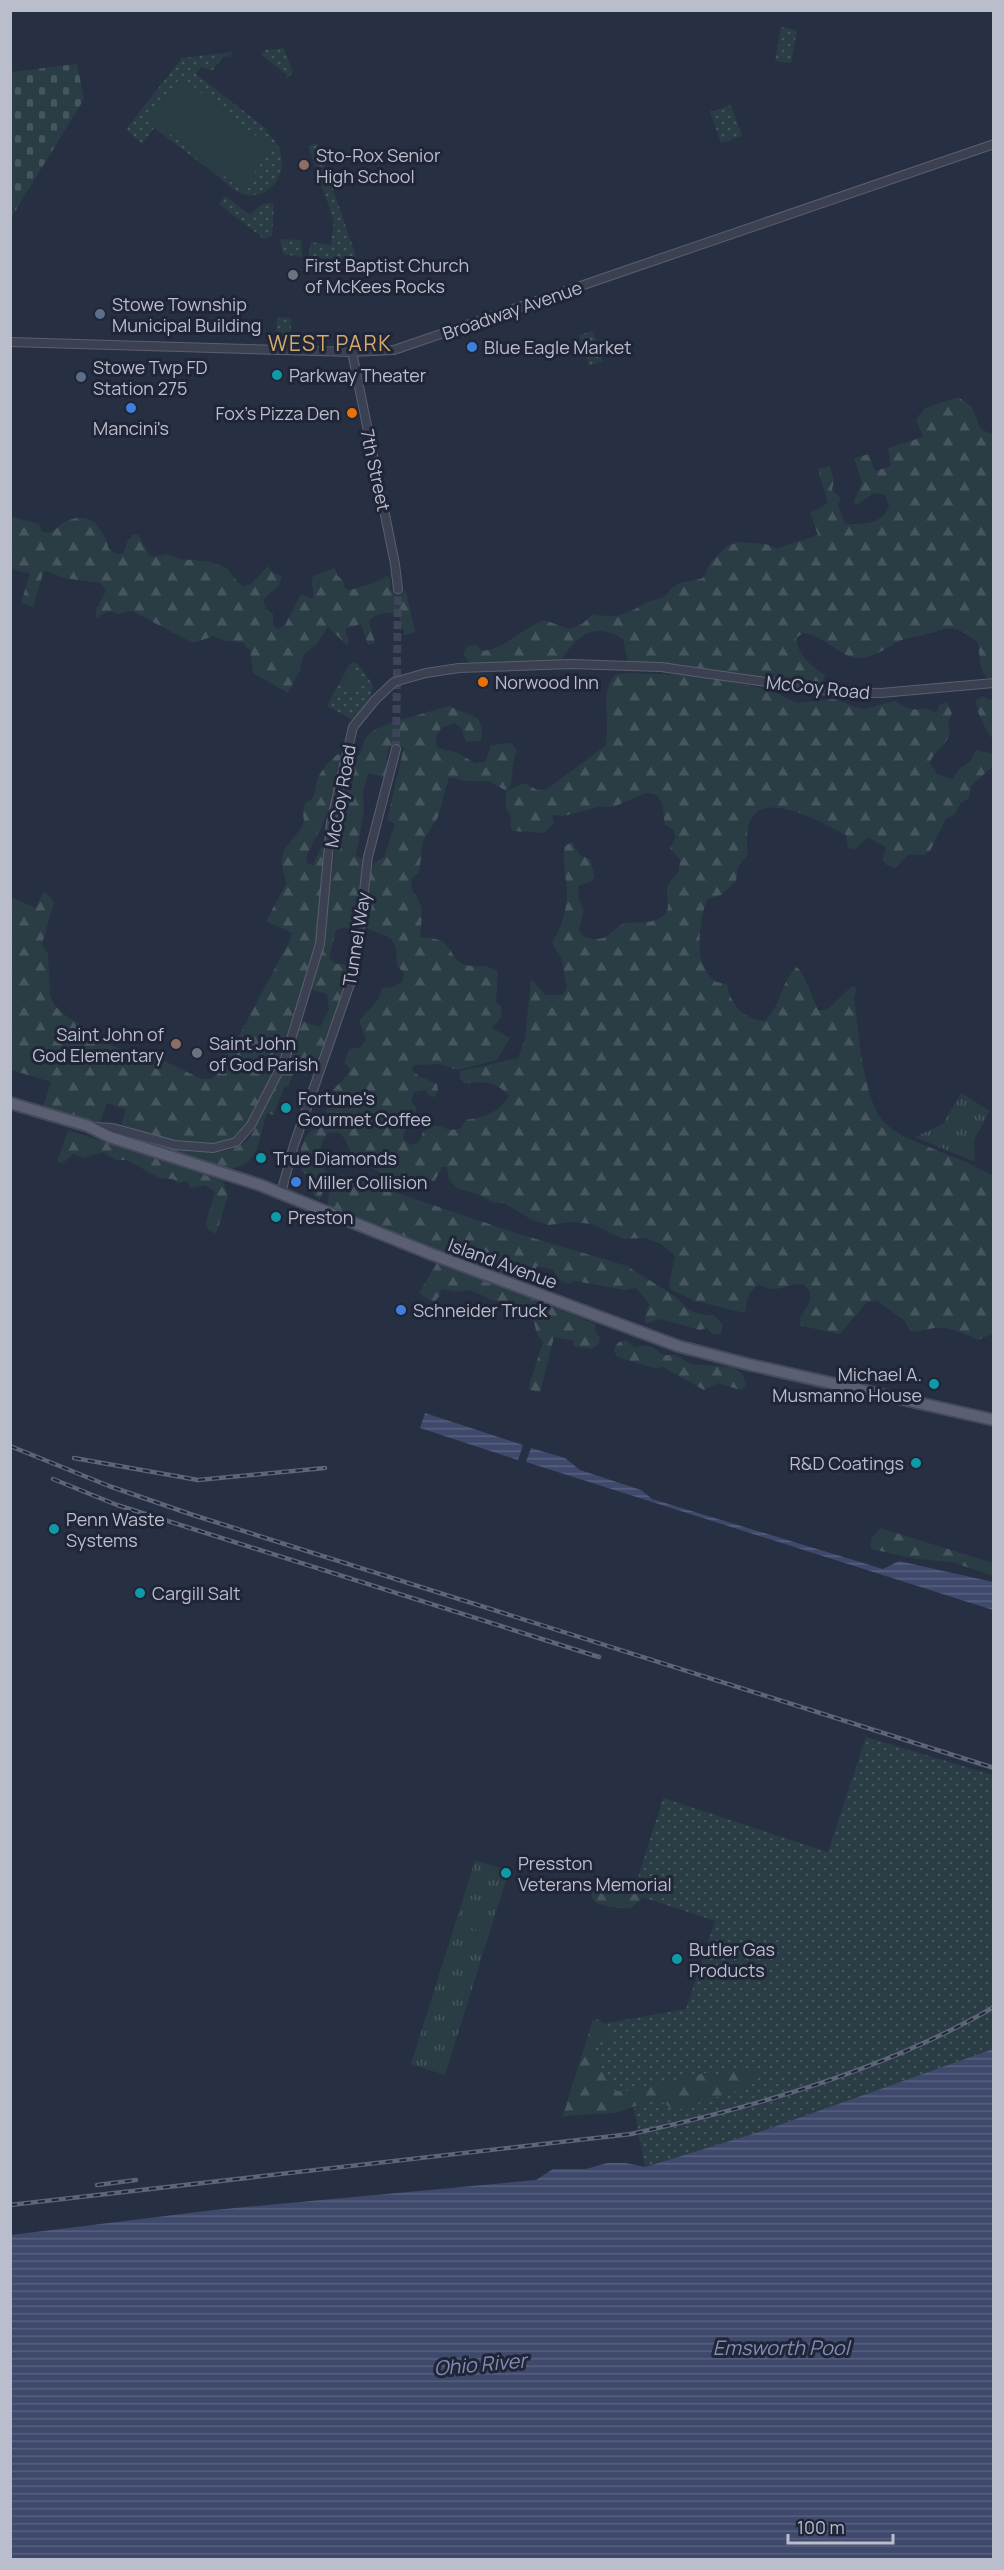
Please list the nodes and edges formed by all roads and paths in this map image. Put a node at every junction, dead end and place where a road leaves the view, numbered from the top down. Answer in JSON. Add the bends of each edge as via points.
{"nodes":[{"id":1,"x":993,"y":144,"type":"edge"},
{"id":2,"x":10,"y":342,"type":"edge"},
{"id":3,"x":352,"y":352,"type":"junction"},
{"id":4,"x":398,"y":589,"type":"tunnel mouth"},
{"id":5,"x":993,"y":683,"type":"edge"},
{"id":6,"x":396,"y":749,"type":"tunnel mouth"},
{"id":7,"x":10,"y":1103,"type":"edge"},
{"id":8,"x":88,"y":1126,"type":"junction"},
{"id":9,"x":281,"y":1193,"type":"junction"},
{"id":10,"x":993,"y":1420,"type":"edge"}],
"edges":[{"from":1,"to":3,"type":"street","name":"Broadway Avenue","via":[[394,350]]},
{"from":2,"to":3,"type":"street","name":"Broadway Avenue"},
{"from":3,"to":4,"type":"street","name":"7th Street"},
{"from":5,"to":8,"type":"street","name":"McCoy Road","via":[[881,693],[836,692],[661,667],[580,664],[459,668],[394,682],[353,727],[332,823],[320,944],[285,1059],[251,1125],[236,1142],[213,1148]]},
{"from":6,"to":9,"type":"street","name":"Tunnel Way","via":[[368,857],[352,978]]},
{"from":7,"to":8,"type":"main road","name":"Island Avenue"},
{"from":8,"to":9,"type":"main road","name":"Island Avenue","via":[[120,1141]]},
{"from":9,"to":10,"type":"main road","name":"Island Avenue","via":[[678,1346]]}]}
